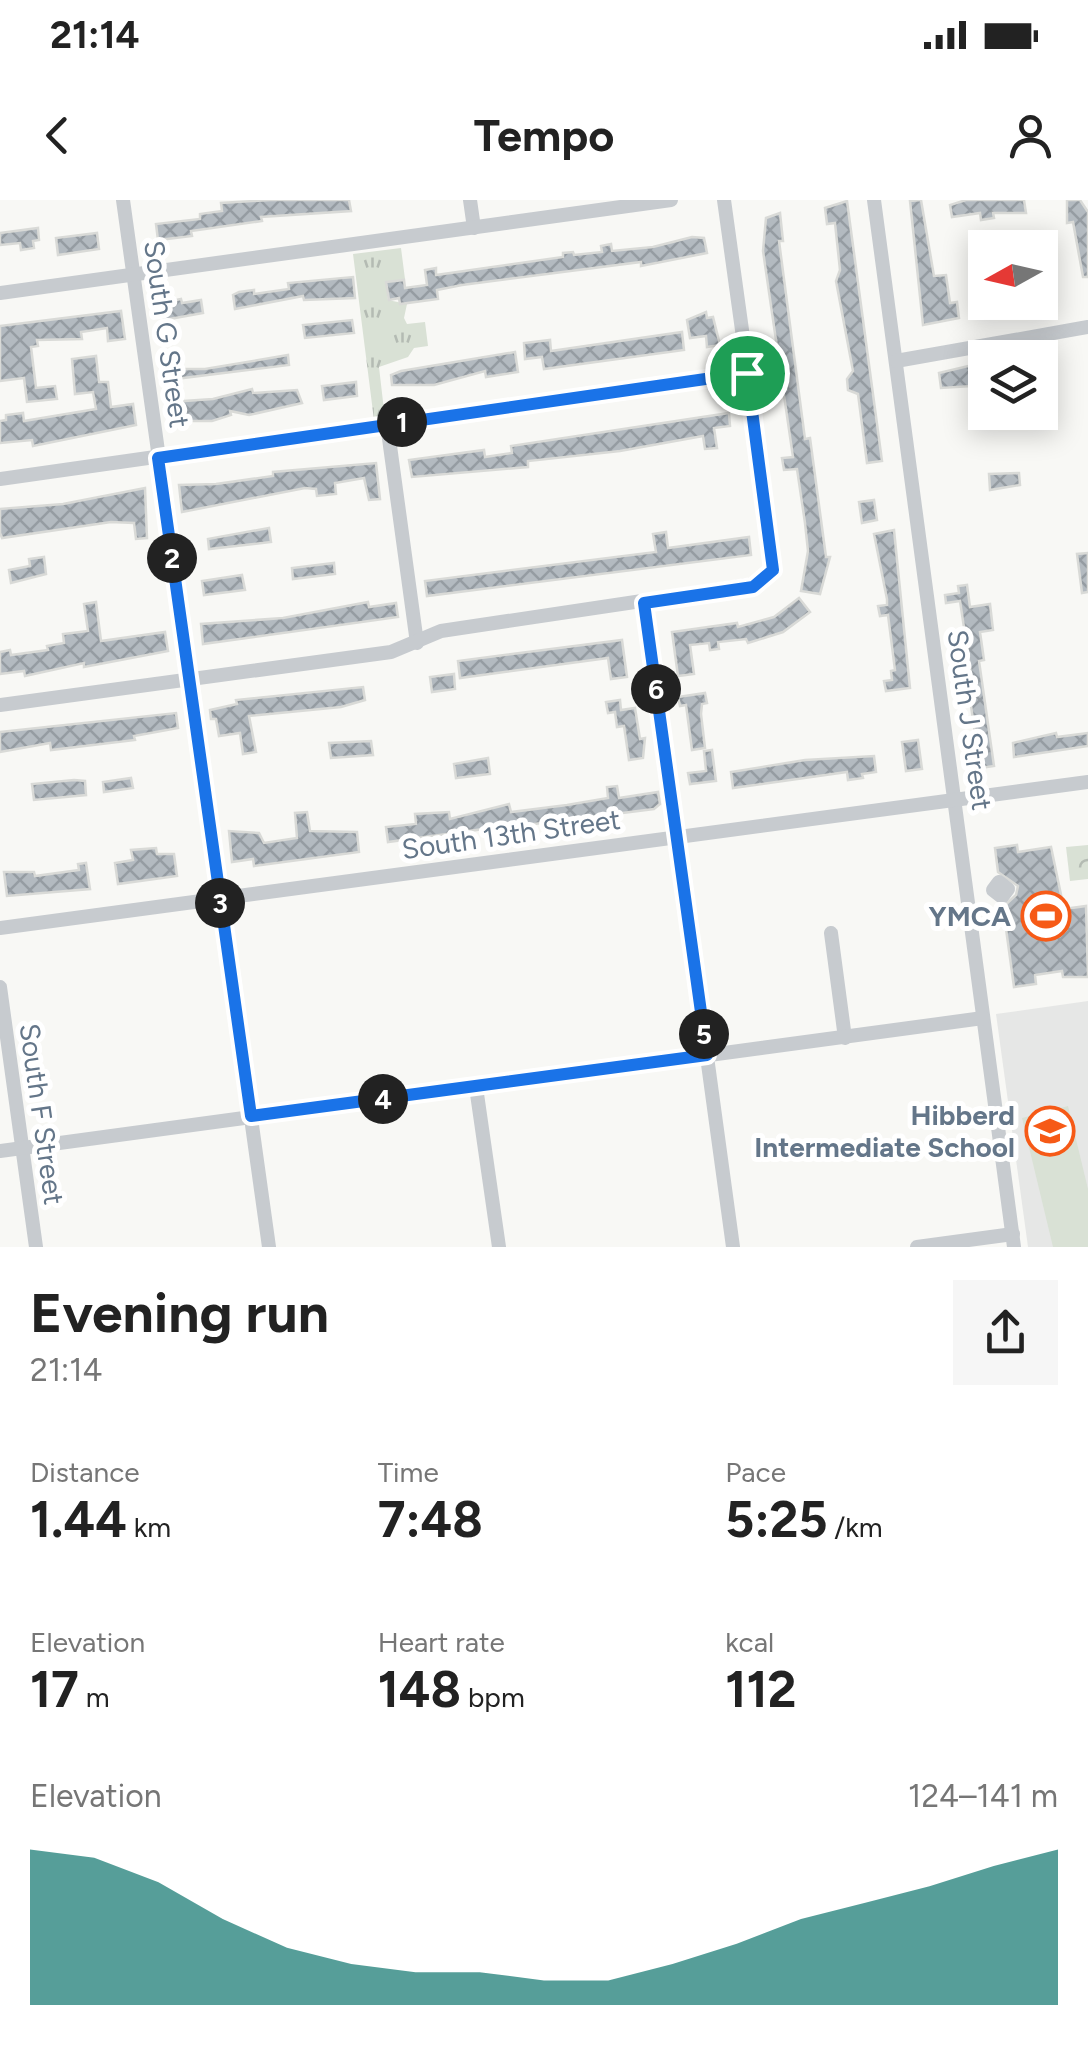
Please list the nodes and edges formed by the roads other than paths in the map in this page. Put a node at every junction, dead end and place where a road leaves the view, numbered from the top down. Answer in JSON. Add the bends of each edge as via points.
{"nodes":[{"id":1,"x":123,"y":200,"type":"edge"},
{"id":2,"x":470,"y":200,"type":"edge"},
{"id":3,"x":671,"y":200,"type":"edge"},
{"id":4,"x":724,"y":200,"type":"edge"},
{"id":5,"x":874,"y":200,"type":"edge"},
{"id":6,"x":474,"y":228,"type":"junction"},
{"id":7,"x":133,"y":275,"type":"junction"},
{"id":8,"x":0,"y":293,"type":"edge"},
{"id":9,"x":1088,"y":328,"type":"edge"},
{"id":10,"x":896,"y":361,"type":"junction"},
{"id":11,"x":747,"y":373,"type":"junction"},
{"id":12,"x":387,"y":424,"type":"junction"},
{"id":13,"x":158,"y":458,"type":"junction"},
{"id":14,"x":0,"y":480,"type":"edge"},
{"id":15,"x":644,"y":603,"type":"junction"},
{"id":16,"x":418,"y":643,"type":"junction"},
{"id":17,"x":189,"y":679,"type":"junction"},
{"id":18,"x":0,"y":705,"type":"edge"},
{"id":19,"x":1088,"y":782,"type":"edge"},
{"id":20,"x":956,"y":798,"type":"junction"},
{"id":21,"x":677,"y":837,"type":"junction"},
{"id":22,"x":219,"y":898,"type":"junction"},
{"id":23,"x":0,"y":928,"type":"edge"},
{"id":24,"x":831,"y":933,"type":"dead end"},
{"id":25,"x":0,"y":987,"type":"edge"},
{"id":26,"x":984,"y":1018,"type":"junction"},
{"id":27,"x":844,"y":1038,"type":"junction"},
{"id":28,"x":707,"y":1055,"type":"junction"},
{"id":29,"x":476,"y":1088,"type":"junction"},
{"id":30,"x":251,"y":1116,"type":"junction"},
{"id":31,"x":22,"y":1148,"type":"junction"},
{"id":32,"x":0,"y":1151,"type":"edge"},
{"id":33,"x":1014,"y":1240,"type":"edge"},
{"id":34,"x":36,"y":1247,"type":"edge"},
{"id":35,"x":269,"y":1247,"type":"edge"},
{"id":36,"x":498,"y":1247,"type":"edge"},
{"id":37,"x":733,"y":1247,"type":"edge"},
{"id":38,"x":916,"y":1247,"type":"edge"}],
"edges":[{"from":1,"to":7,"type":"street","name":"South G Street"},
{"from":2,"to":6,"type":"street"},
{"from":3,"to":6,"type":"street"},
{"from":4,"to":11,"type":"street"},
{"from":5,"to":10,"type":"street","name":"South J Street"},
{"from":6,"to":7,"type":"street"},
{"from":7,"to":8,"type":"street"},
{"from":7,"to":13,"type":"street","name":"South G Street"},
{"from":9,"to":10,"type":"street"},
{"from":10,"to":20,"type":"street","name":"South J Street"},
{"from":11,"to":12,"type":"street"},
{"from":11,"to":15,"type":"street","via":[[774,561],[768,578],[753,587]]},
{"from":12,"to":13,"type":"street"},
{"from":12,"to":16,"type":"street"},
{"from":13,"to":14,"type":"street"},
{"from":13,"to":17,"type":"street","name":"South G Street"},
{"from":15,"to":16,"type":"street","via":[[442,630]]},
{"from":15,"to":21,"type":"street"},
{"from":16,"to":17,"type":"street"},
{"from":17,"to":18,"type":"street"},
{"from":17,"to":22,"type":"street","name":"South G Street"},
{"from":19,"to":20,"type":"street","name":"South 13th Street"},
{"from":20,"to":21,"type":"street","name":"South 13th Street"},
{"from":20,"to":26,"type":"street","name":"South J Street"},
{"from":21,"to":22,"type":"street","name":"South 13th Street"},
{"from":21,"to":28,"type":"street"},
{"from":22,"to":23,"type":"street","name":"South 13th Street"},
{"from":22,"to":30,"type":"street","name":"South G Street"},
{"from":24,"to":27,"type":"street"},
{"from":25,"to":31,"type":"street","name":"South F Street"},
{"from":26,"to":27,"type":"street"},
{"from":26,"to":33,"type":"street","name":"South J Street"},
{"from":27,"to":28,"type":"street"},
{"from":28,"to":29,"type":"street"},
{"from":28,"to":37,"type":"street"},
{"from":29,"to":30,"type":"street"},
{"from":29,"to":36,"type":"street"},
{"from":30,"to":31,"type":"street"},
{"from":30,"to":35,"type":"street","name":"South G Street"},
{"from":31,"to":32,"type":"street"},
{"from":31,"to":34,"type":"street","name":"South F Street"},
{"from":33,"to":38,"type":"street"}]}
